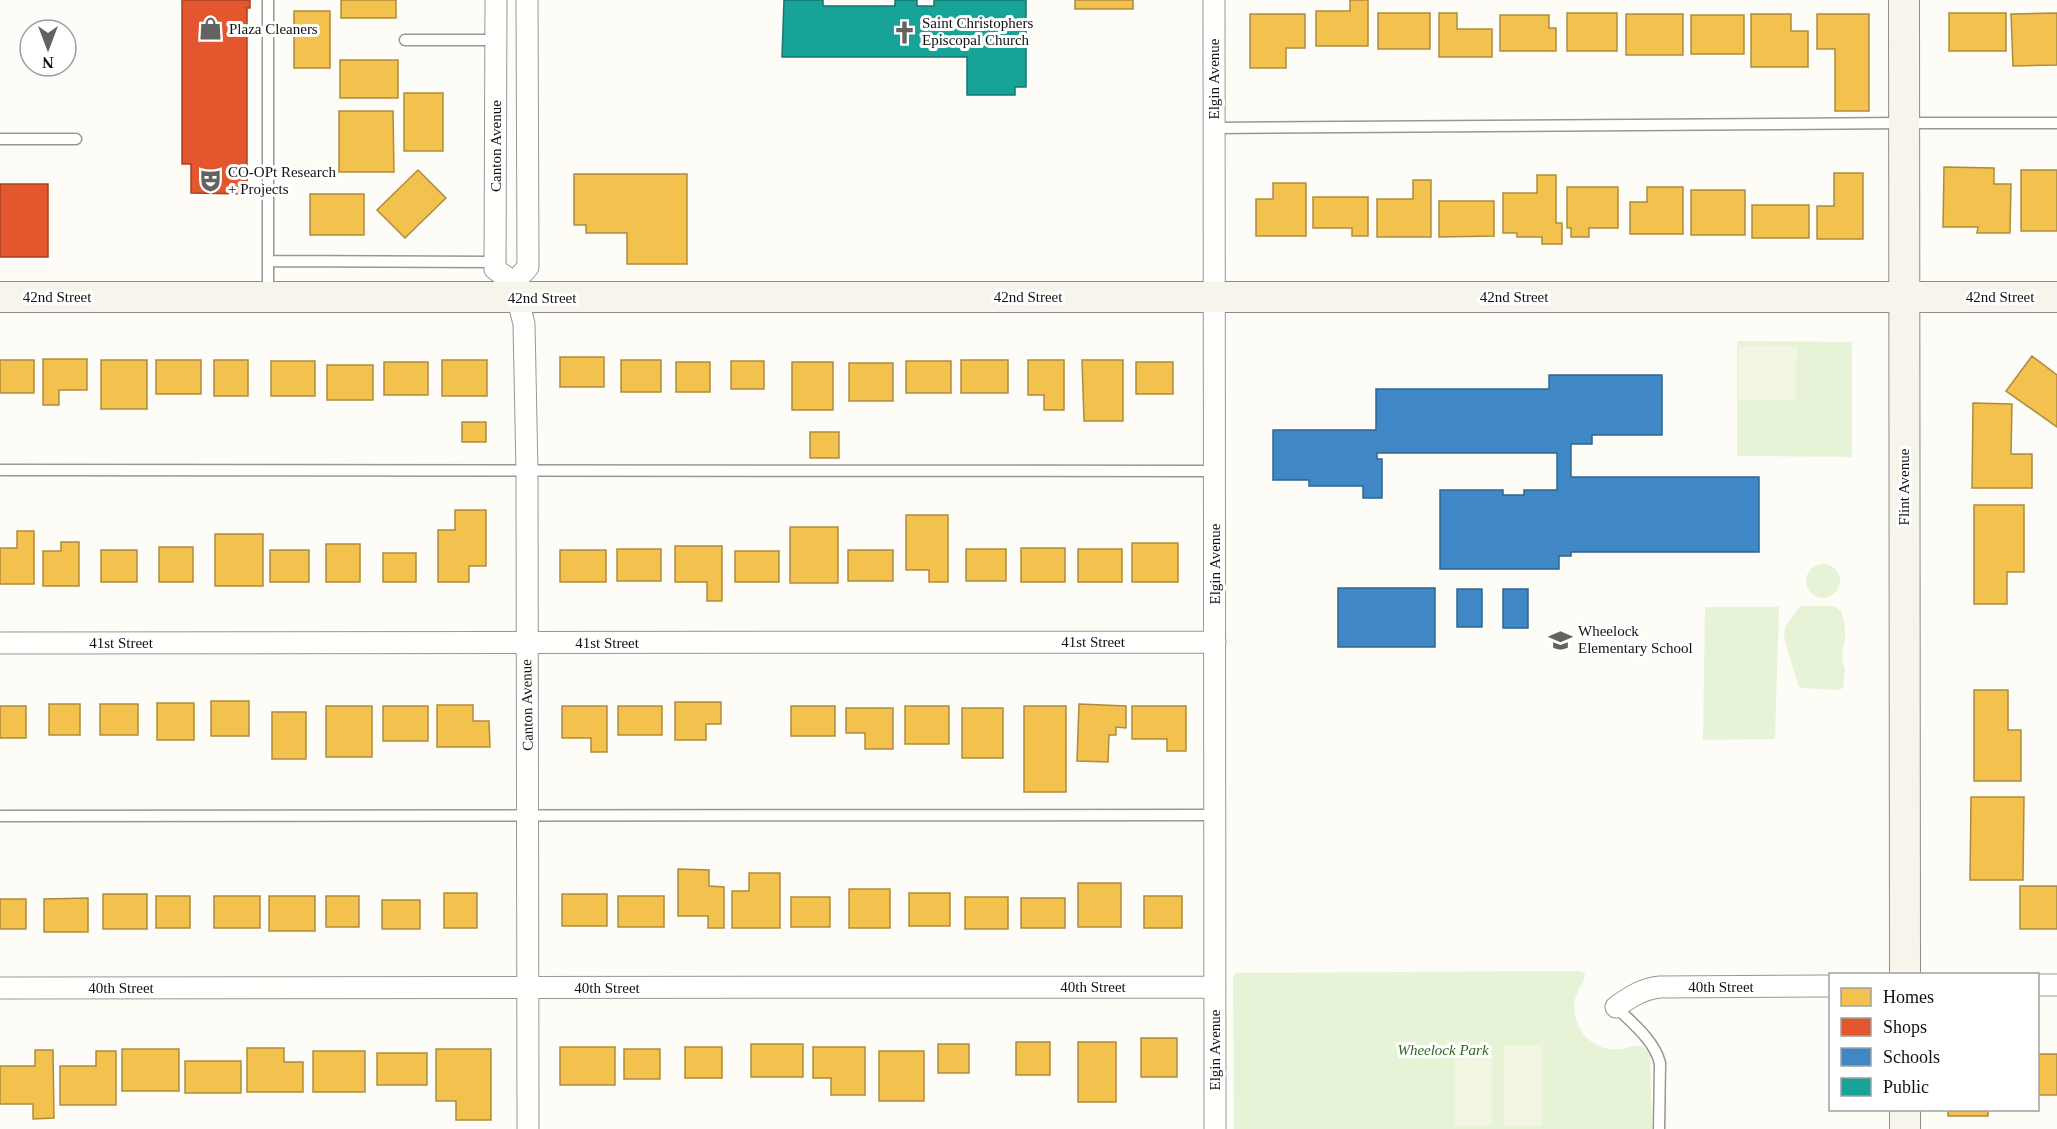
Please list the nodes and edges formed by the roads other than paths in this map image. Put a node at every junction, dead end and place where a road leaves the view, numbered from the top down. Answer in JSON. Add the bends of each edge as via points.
{"nodes":[{"id":1,"x":268,"y":0,"type":"edge"},
{"id":2,"x":496,"y":0,"type":"edge"},
{"id":3,"x":527,"y":0,"type":"edge"},
{"id":4,"x":1214,"y":0,"type":"edge"},
{"id":5,"x":1904,"y":0,"type":"edge"},
{"id":6,"x":405,"y":40,"type":"dead end"},
{"id":7,"x":496,"y":40,"type":"junction"},
{"id":8,"x":1904,"y":123,"type":"junction"},
{"id":9,"x":2057,"y":123,"type":"edge"},
{"id":10,"x":1214,"y":128,"type":"junction"},
{"id":11,"x":0,"y":139,"type":"edge"},
{"id":12,"x":76,"y":139,"type":"dead end"},
{"id":13,"x":268,"y":261,"type":"junction"},
{"id":14,"x":495,"y":262,"type":"junction"},
{"id":15,"x":516,"y":290,"type":"junction"},
{"id":16,"x":0,"y":297,"type":"edge"},
{"id":17,"x":268,"y":297,"type":"junction"},
{"id":18,"x":1215,"y":297,"type":"junction"},
{"id":19,"x":1904,"y":297,"type":"junction"},
{"id":20,"x":2057,"y":297,"type":"edge"},
{"id":21,"x":0,"y":470,"type":"edge"},
{"id":22,"x":1215,"y":471,"type":"junction"},
{"id":23,"x":527,"y":472,"type":"junction"},
{"id":24,"x":1215,"y":642,"type":"junction"},
{"id":25,"x":0,"y":643,"type":"edge"},
{"id":26,"x":526,"y":644,"type":"junction"},
{"id":27,"x":1215,"y":815,"type":"junction"},
{"id":28,"x":0,"y":816,"type":"edge"},
{"id":29,"x":528,"y":817,"type":"junction"},
{"id":30,"x":1905,"y":973,"type":"edge"},
{"id":31,"x":2039,"y":985,"type":"edge"},
{"id":32,"x":2057,"y":985,"type":"edge"},
{"id":33,"x":1829,"y":986,"type":"edge"},
{"id":34,"x":1215,"y":987,"type":"junction"},
{"id":35,"x":0,"y":988,"type":"edge"},
{"id":36,"x":528,"y":988,"type":"junction"},
{"id":37,"x":1616,"y":1007,"type":"joint"},
{"id":38,"x":1905,"y":1111,"type":"edge"},
{"id":39,"x":528,"y":1129,"type":"edge"},
{"id":40,"x":1215,"y":1129,"type":"edge"},
{"id":41,"x":1659,"y":1129,"type":"edge"},
{"id":42,"x":1905,"y":1129,"type":"edge"}],
"edges":[{"from":1,"to":13,"type":"lane"},
{"from":2,"to":7,"type":"street","name":"Canton Avenue"},
{"from":3,"to":15,"type":"street","name":"Canton Avenue","via":[[528,267]]},
{"from":4,"to":10,"type":"street","name":"Elgin Avenue"},
{"from":5,"to":8,"type":"street","name":"Flint Avenue"},
{"from":6,"to":7,"type":"lane"},
{"from":7,"to":14,"type":"street","name":"Canton Avenue"},
{"from":8,"to":9,"type":"lane"},
{"from":8,"to":10,"type":"lane"},
{"from":8,"to":19,"type":"street","name":"Flint Avenue"},
{"from":10,"to":18,"type":"street","name":"Elgin Avenue"},
{"from":11,"to":12,"type":"lane"},
{"from":13,"to":14,"type":"lane"},
{"from":13,"to":17,"type":"lane"},
{"from":14,"to":15,"type":"street","name":"Canton Avenue","via":[[495,269]]},
{"from":15,"to":17,"type":"street","name":"42nd Street"},
{"from":15,"to":18,"type":"street","name":"42nd Street"},
{"from":15,"to":23,"type":"street","name":"Canton Avenue","via":[[524,324]]},
{"from":16,"to":17,"type":"street","name":"42nd Street"},
{"from":18,"to":19,"type":"street","name":"42nd Street"},
{"from":18,"to":22,"type":"street","name":"Elgin Avenue"},
{"from":19,"to":20,"type":"street","name":"42nd Street"},
{"from":19,"to":30,"type":"street","name":"Flint Avenue"},
{"from":21,"to":23,"type":"lane"},
{"from":22,"to":23,"type":"lane"},
{"from":22,"to":24,"type":"street","name":"Elgin Avenue"},
{"from":23,"to":26,"type":"street","name":"Canton Avenue"},
{"from":24,"to":26,"type":"street","name":"41st Street"},
{"from":24,"to":27,"type":"street","name":"Elgin Avenue"},
{"from":25,"to":26,"type":"street","name":"41st Street"},
{"from":26,"to":29,"type":"street","name":"Canton Avenue"},
{"from":27,"to":29,"type":"lane"},
{"from":27,"to":34,"type":"street","name":"Elgin Avenue"},
{"from":28,"to":29,"type":"lane"},
{"from":29,"to":36,"type":"street","name":"Canton Avenue"},
{"from":31,"to":32,"type":"street"},
{"from":33,"to":37,"type":"street","name":"40th Street","via":[[1648,988]]},
{"from":34,"to":36,"type":"street","name":"40th Street"},
{"from":34,"to":40,"type":"street","name":"Elgin Avenue"},
{"from":35,"to":36,"type":"street","name":"40th Street"},
{"from":36,"to":39,"type":"street","name":"Canton Avenue"},
{"from":37,"to":41,"type":"lane","via":[[1658,1055]]},
{"from":38,"to":42,"type":"street"}]}
